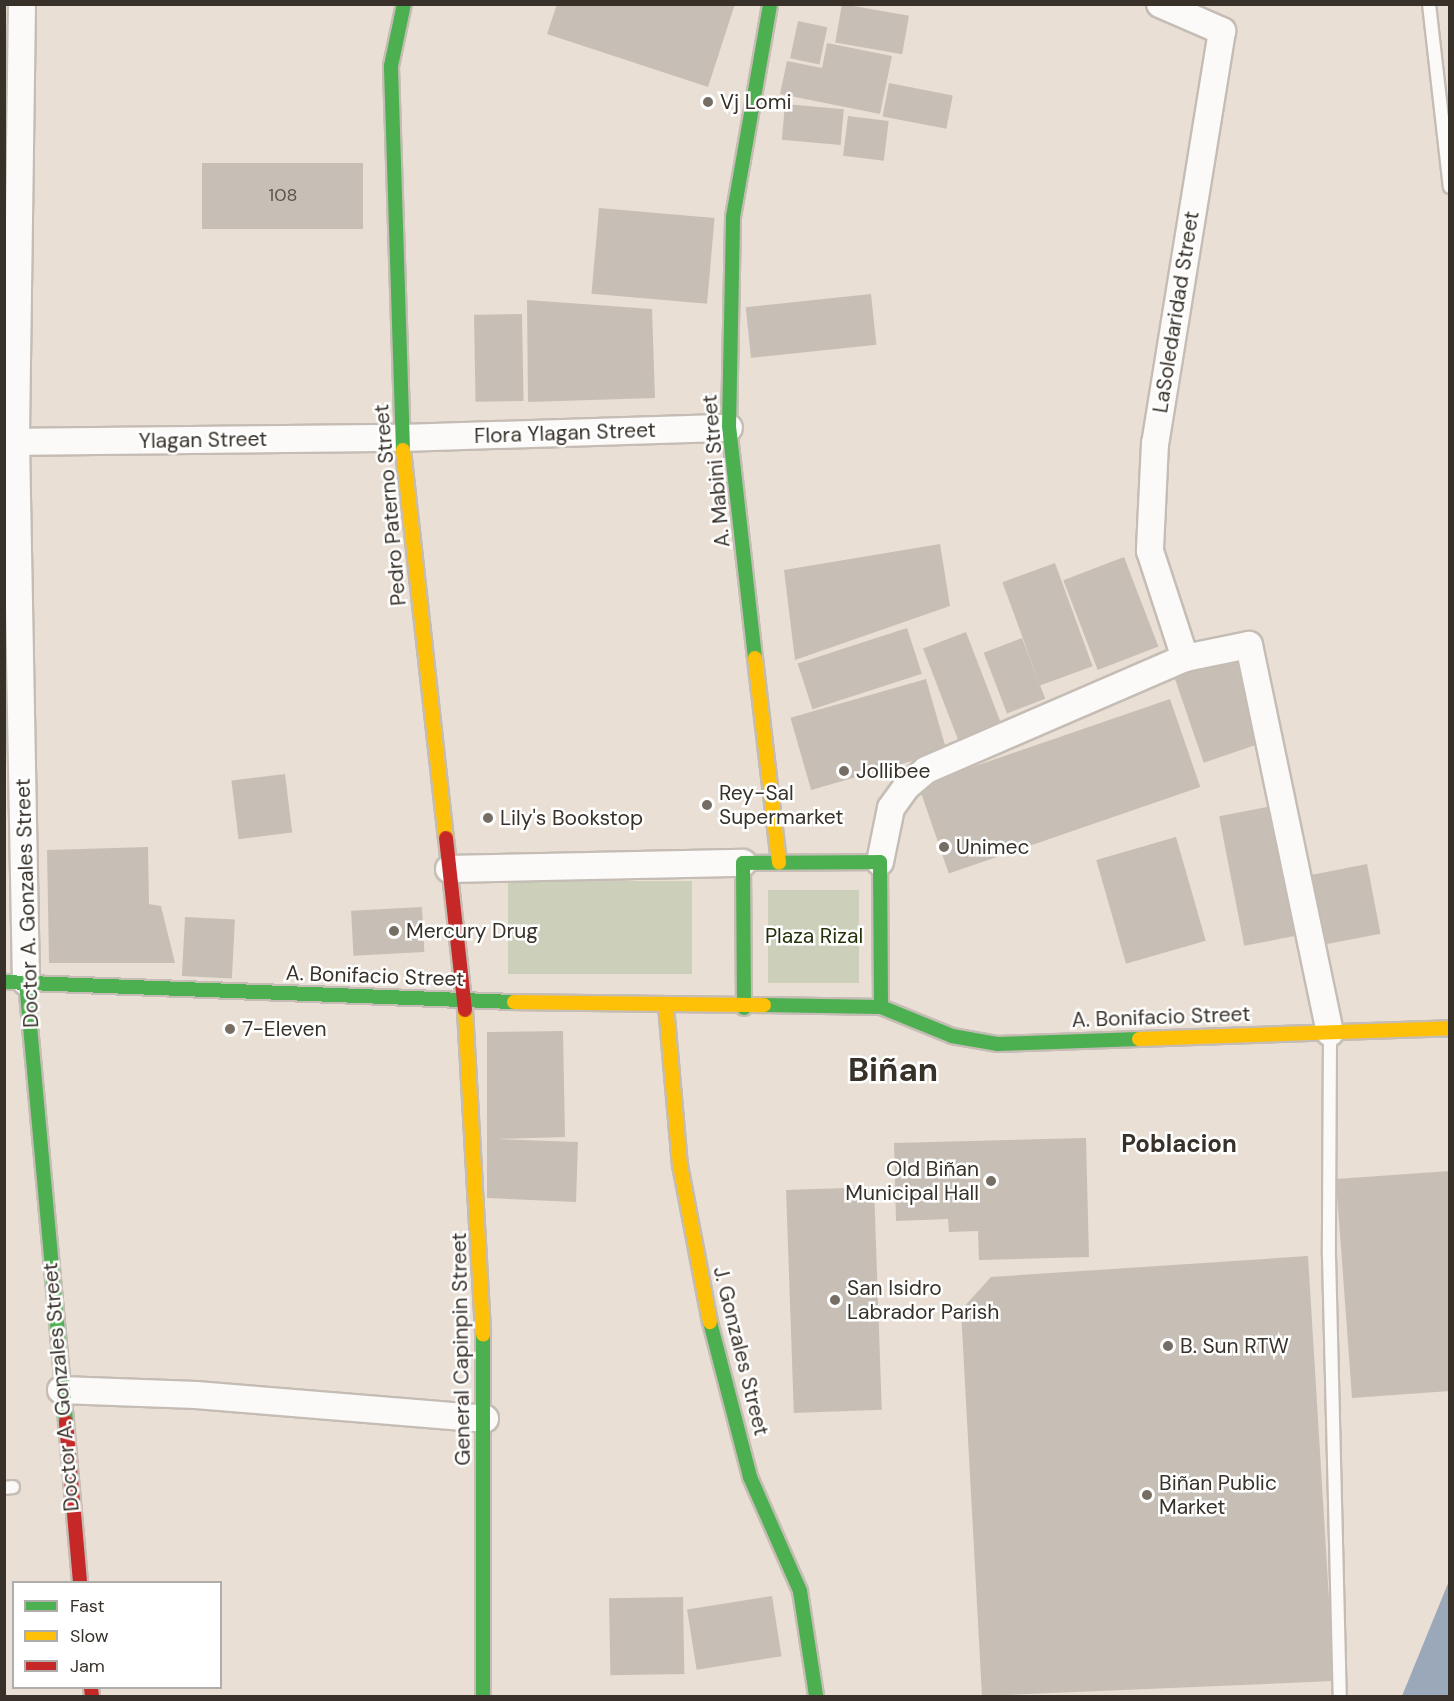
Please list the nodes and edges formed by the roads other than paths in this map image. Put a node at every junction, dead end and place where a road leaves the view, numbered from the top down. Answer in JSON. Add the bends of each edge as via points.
{"nodes":[{"id":1,"x":22,"y":4,"type":"edge"},
{"id":2,"x":404,"y":4,"type":"edge"},
{"id":3,"x":770,"y":4,"type":"edge"},
{"id":4,"x":1160,"y":4,"type":"edge"},
{"id":5,"x":1429,"y":4,"type":"edge"},
{"id":6,"x":1449,"y":187,"type":"edge"},
{"id":7,"x":729,"y":428,"type":"junction"},
{"id":8,"x":402,"y":438,"type":"junction"},
{"id":9,"x":10,"y":442,"type":"edge"},
{"id":10,"x":1185,"y":658,"type":"junction"},
{"id":11,"x":880,"y":862,"type":"junction"},
{"id":12,"x":743,"y":863,"type":"junction"},
{"id":13,"x":779,"y":863,"type":"junction"},
{"id":14,"x":449,"y":869,"type":"junction"},
{"id":15,"x":15,"y":982,"type":"edge"},
{"id":16,"x":464,"y":1001,"type":"junction"},
{"id":17,"x":666,"y":1006,"type":"junction"},
{"id":18,"x":881,"y":1007,"type":"junction"},
{"id":19,"x":744,"y":1008,"type":"junction"},
{"id":20,"x":1449,"y":1028,"type":"edge"},
{"id":21,"x":1330,"y":1033,"type":"junction"},
{"id":22,"x":61,"y":1390,"type":"junction"},
{"id":23,"x":484,"y":1419,"type":"junction"},
{"id":24,"x":80,"y":1581,"type":"edge"},
{"id":25,"x":483,"y":1696,"type":"edge"},
{"id":26,"x":816,"y":1696,"type":"edge"},
{"id":27,"x":1340,"y":1696,"type":"edge"}],
"edges":[{"from":1,"to":9,"type":"street","name":"Doctor A. Gonzales Street"},
{"from":2,"to":8,"type":"street","name":"Pedro Paterno Street","via":[[391,66]]},
{"from":3,"to":7,"type":"street","name":"A. Mabini Street","via":[[733,217]]},
{"from":4,"to":10,"type":"street","name":"LaSoledaridad Street","via":[[1222,31],[1155,443],[1150,551]]},
{"from":5,"to":6,"type":"lane"},
{"from":7,"to":8,"type":"street","name":"Flora Ylagan Street"},
{"from":7,"to":13,"type":"street","name":"A. Mabini Street"},
{"from":8,"to":9,"type":"street","name":"Ylagan Street"},
{"from":8,"to":14,"type":"street","name":"Pedro Paterno Street"},
{"from":9,"to":15,"type":"street","name":"Doctor A. Gonzales Street"},
{"from":10,"to":11,"type":"street","via":[[926,770],[906,787],[891,808]]},
{"from":10,"to":21,"type":"street","via":[[1249,645]]},
{"from":11,"to":13,"type":"street"},
{"from":11,"to":18,"type":"street"},
{"from":12,"to":13,"type":"street"},
{"from":12,"to":14,"type":"street"},
{"from":12,"to":19,"type":"street"},
{"from":14,"to":16,"type":"street","name":"Pedro Paterno Street"},
{"from":15,"to":16,"type":"street","name":"A. Bonifacio Street"},
{"from":15,"to":22,"type":"street","name":"Doctor A. Gonzales Street"},
{"from":16,"to":17,"type":"street","name":"A. Bonifacio Street"},
{"from":16,"to":23,"type":"street","name":"General Capinpin Street","via":[[480,1239]]},
{"from":17,"to":19,"type":"street","name":"A. Bonifacio Street"},
{"from":17,"to":26,"type":"street","name":"J. Gonzales Street","via":[[680,1165],[701,1287],[750,1477],[800,1591]]},
{"from":18,"to":19,"type":"street","name":"A. Bonifacio Street"},
{"from":18,"to":21,"type":"street","name":"A. Bonifacio Street","via":[[952,1036],[998,1044]]},
{"from":20,"to":21,"type":"street","name":"A. Bonifacio Street"},
{"from":21,"to":27,"type":"lane","via":[[1329,1256]]},
{"from":22,"to":23,"type":"street","via":[[196,1395]]},
{"from":22,"to":24,"type":"street","name":"Doctor A. Gonzales Street"},
{"from":23,"to":25,"type":"street","name":"General Capinpin Street"}]}
